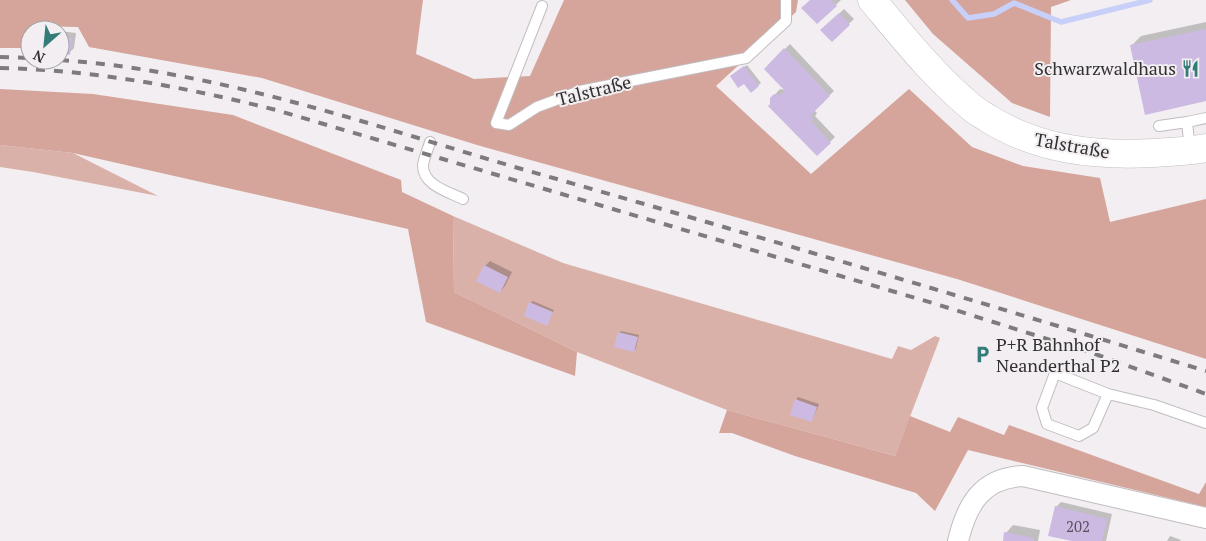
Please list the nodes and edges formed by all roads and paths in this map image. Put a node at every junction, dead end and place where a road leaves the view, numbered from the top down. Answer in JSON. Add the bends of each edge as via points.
{"nodes":[{"id":1,"x":786,"y":0,"type":"edge"},
{"id":2,"x":872,"y":0,"type":"edge"},
{"id":3,"x":542,"y":6,"type":"dead end"},
{"id":4,"x":1206,"y":118,"type":"edge"},
{"id":5,"x":1188,"y":122,"type":"junction"},
{"id":6,"x":1159,"y":126,"type":"dead end"},
{"id":7,"x":430,"y":142,"type":"dead end"},
{"id":8,"x":1198,"y":149,"type":"edge"},
{"id":9,"x":463,"y":199,"type":"dead end"},
{"id":10,"x":1108,"y":394,"type":"junction"},
{"id":11,"x":1206,"y":423,"type":"edge"},
{"id":12,"x":1206,"y":518,"type":"edge"},
{"id":13,"x":958,"y":541,"type":"edge"}],
"edges":[{"from":1,"to":3,"type":"lane","name":"Talstraße","via":[[786,21],[746,58],[580,91],[537,107],[509,125],[496,123]]},
{"from":2,"to":8,"type":"main road","name":"Talstraße","via":[[936,74],[971,107],[1024,137],[1085,152],[1118,154]]},
{"from":4,"to":5,"type":"lane"},
{"from":5,"to":6,"type":"lane"},
{"from":5,"to":8,"type":"lane"},
{"from":7,"to":9,"type":"lane","via":[[423,165],[424,175],[432,184]]},
{"from":10,"to":10,"type":"lane","via":[[1055,373],[1042,408],[1048,424],[1079,436],[1094,428]]},
{"from":10,"to":11,"type":"lane","via":[[1154,405]]},
{"from":12,"to":13,"type":"street","via":[[1023,476],[1009,477],[984,489],[974,500]]}]}
